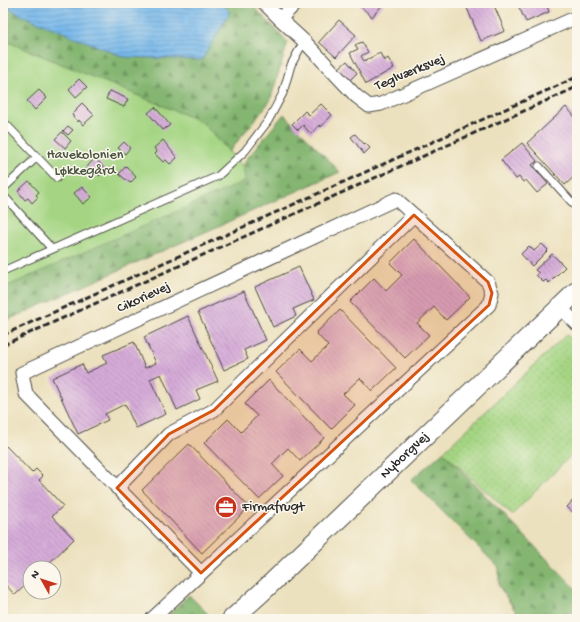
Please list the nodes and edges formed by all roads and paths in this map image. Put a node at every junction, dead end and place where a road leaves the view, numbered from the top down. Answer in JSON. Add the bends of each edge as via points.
{"nodes":[{"id":1,"x":264,"y":3,"type":"edge"},
{"id":2,"x":296,"y":3,"type":"edge"},
{"id":3,"x":577,"y":17,"type":"edge"},
{"id":4,"x":280,"y":19,"type":"junction"},
{"id":5,"x":304,"y":41,"type":"junction"},
{"id":6,"x":3,"y":122,"type":"edge"},
{"id":7,"x":37,"y":157,"type":"junction"},
{"id":8,"x":539,"y":166,"type":"dead end"},
{"id":9,"x":57,"y":178,"type":"dead end"},
{"id":10,"x":3,"y":189,"type":"edge"},
{"id":11,"x":3,"y":195,"type":"edge"},
{"id":12,"x":577,"y":208,"type":"edge"},
{"id":13,"x":414,"y":215,"type":"junction"},
{"id":14,"x":52,"y":249,"type":"junction"},
{"id":15,"x":3,"y":271,"type":"edge"},
{"id":16,"x":577,"y":291,"type":"edge"},
{"id":17,"x":560,"y":307,"type":"junction"},
{"id":18,"x":577,"y":324,"type":"edge"},
{"id":19,"x":117,"y":488,"type":"junction"},
{"id":20,"x":201,"y":573,"type":"junction"},
{"id":21,"x":261,"y":593,"type":"junction"},
{"id":22,"x":152,"y":619,"type":"edge"},
{"id":23,"x":232,"y":619,"type":"edge"},
{"id":24,"x":238,"y":619,"type":"edge"}],
"edges":[{"from":1,"to":4,"type":"street","name":"Teglværksvej"},
{"from":2,"to":4,"type":"street"},
{"from":3,"to":5,"type":"street","name":"Teglværksvej","via":[[381,104],[369,106],[356,96]]},
{"from":4,"to":5,"type":"street","name":"Teglværksvej"},
{"from":5,"to":14,"type":"lane","via":[[291,65],[283,93],[268,121],[245,151],[218,176]]},
{"from":6,"to":7,"type":"lane"},
{"from":7,"to":9,"type":"lane"},
{"from":7,"to":10,"type":"lane"},
{"from":8,"to":12,"type":"lane"},
{"from":11,"to":14,"type":"lane"},
{"from":13,"to":19,"type":"street","via":[[214,410],[168,434]]},
{"from":13,"to":19,"type":"street","name":"Cikorievej","via":[[396,199],[22,373],[26,394]]},
{"from":13,"to":20,"type":"street","name":"Cikorievej","via":[[488,282],[492,293],[489,305]]},
{"from":14,"to":15,"type":"lane"},
{"from":16,"to":17,"type":"main road","name":"Nyborgvej"},
{"from":17,"to":18,"type":"street"},
{"from":17,"to":21,"type":"main road","name":"Nyborgvej"},
{"from":19,"to":20,"type":"street","name":"Cikorievej"},
{"from":20,"to":22,"type":"street","name":"Cikorievej"},
{"from":21,"to":23,"type":"main road","name":"Nyborgvej"},
{"from":21,"to":24,"type":"main road"}]}
